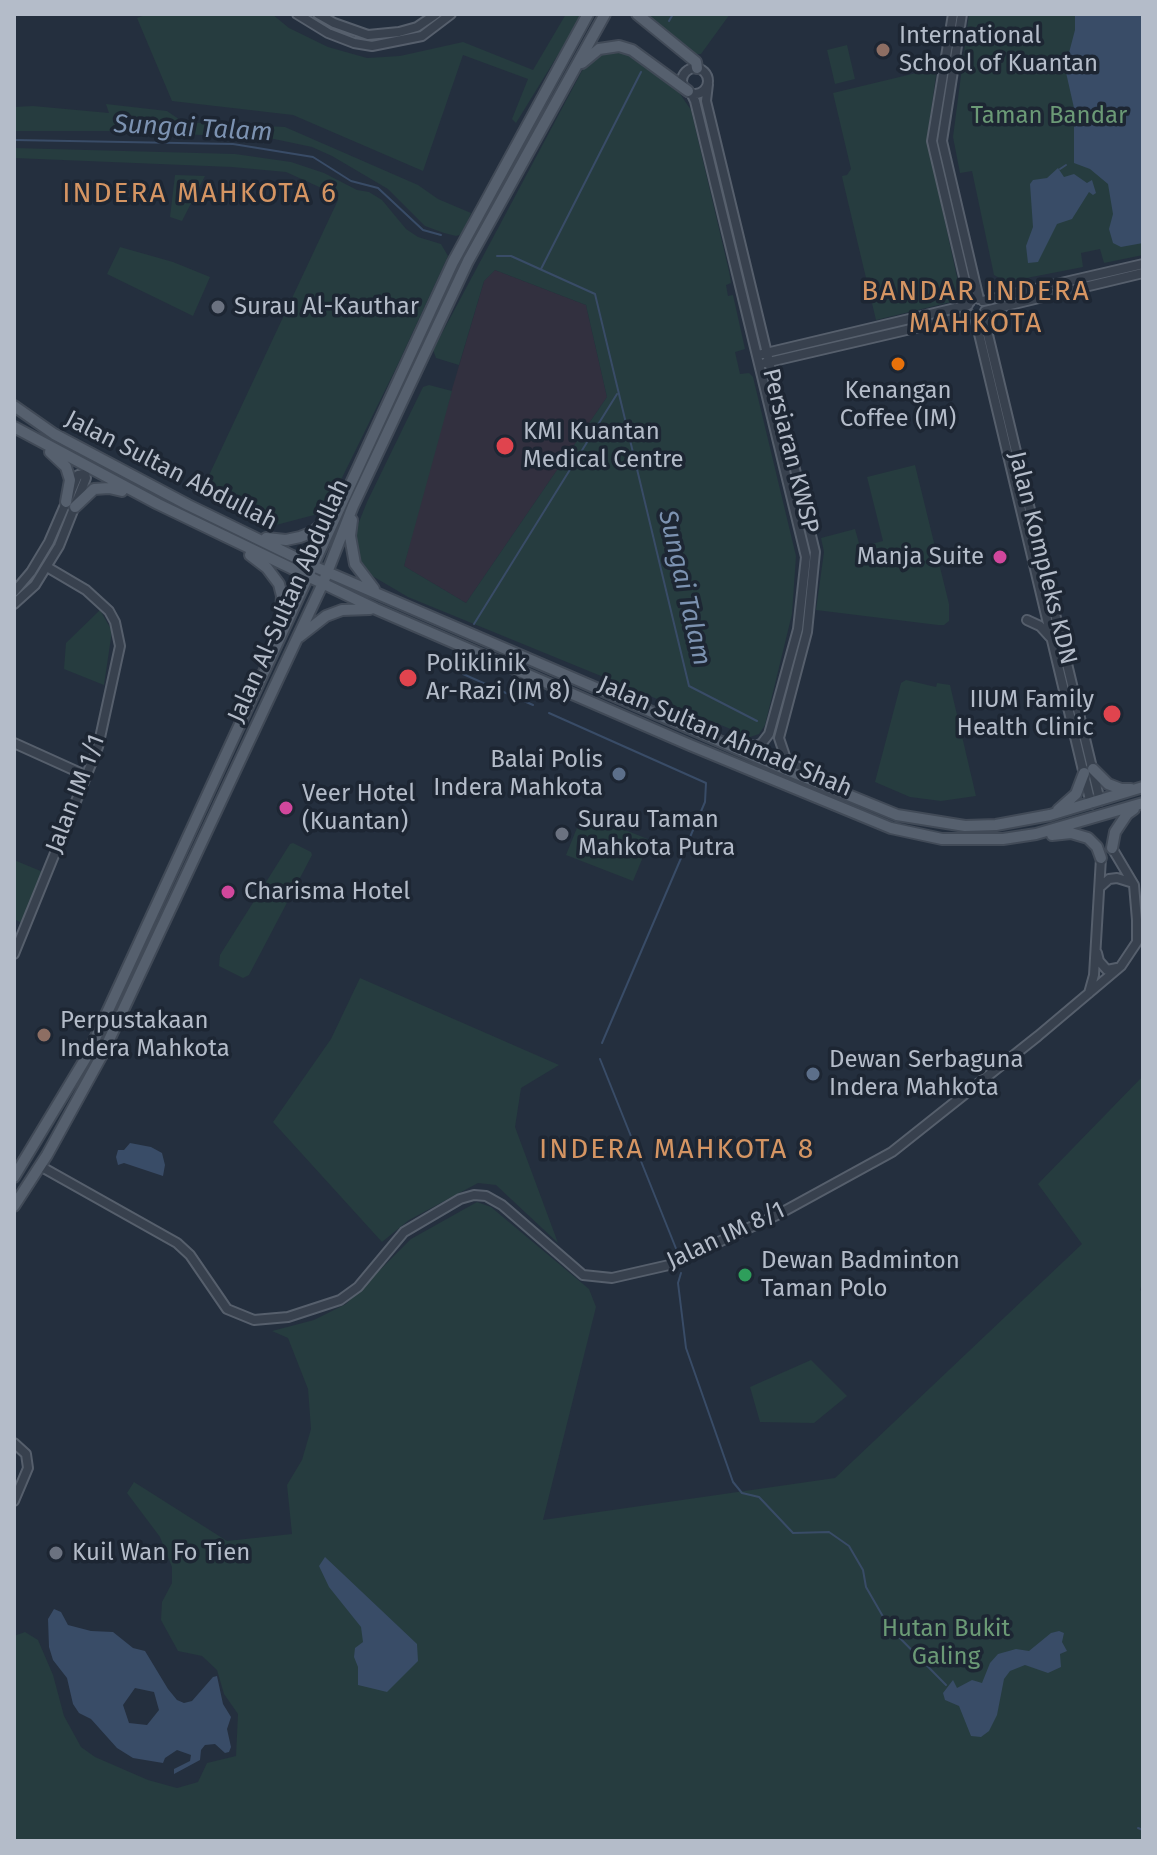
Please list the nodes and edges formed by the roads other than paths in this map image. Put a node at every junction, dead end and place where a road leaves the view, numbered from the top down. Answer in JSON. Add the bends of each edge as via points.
{"nodes":[{"id":1,"x":297,"y":14,"type":"edge"},
{"id":2,"x":318,"y":14,"type":"edge"},
{"id":3,"x":436,"y":14,"type":"edge"},
{"id":4,"x":451,"y":14,"type":"edge"},
{"id":5,"x":588,"y":14,"type":"edge"},
{"id":6,"x":605,"y":14,"type":"edge"},
{"id":7,"x":637,"y":14,"type":"edge"},
{"id":8,"x":953,"y":14,"type":"edge"},
{"id":9,"x":962,"y":14,"type":"edge"},
{"id":10,"x":707,"y":58,"type":"dead end"},
{"id":11,"x":694,"y":63,"type":"junction"},
{"id":12,"x":572,"y":73,"type":"junction"},
{"id":13,"x":708,"y":84,"type":"junction"},
{"id":14,"x":690,"y":92,"type":"junction"},
{"id":15,"x":937,"y":141,"type":"junction"},
{"id":16,"x":727,"y":209,"type":"junction"},
{"id":17,"x":1143,"y":264,"type":"edge"},
{"id":18,"x":1143,"y":273,"type":"edge"},
{"id":19,"x":977,"y":308,"type":"junction"},
{"id":20,"x":763,"y":359,"type":"junction"},
{"id":21,"x":14,"y":406,"type":"edge"},
{"id":22,"x":18,"y":430,"type":"edge"},
{"id":23,"x":783,"y":442,"type":"junction"},
{"id":24,"x":81,"y":478,"type":"dead end"},
{"id":25,"x":342,"y":501,"type":"junction"},
{"id":26,"x":158,"y":504,"type":"junction"},
{"id":27,"x":71,"y":505,"type":"junction"},
{"id":28,"x":353,"y":506,"type":"junction"},
{"id":29,"x":252,"y":535,"type":"junction"},
{"id":30,"x":226,"y":539,"type":"junction"},
{"id":31,"x":313,"y":566,"type":"junction"},
{"id":32,"x":47,"y":567,"type":"junction"},
{"id":33,"x":328,"y":572,"type":"junction"},
{"id":34,"x":308,"y":577,"type":"junction"},
{"id":35,"x":323,"y":583,"type":"junction"},
{"id":36,"x":14,"y":592,"type":"edge"},
{"id":37,"x":384,"y":596,"type":"junction"},
{"id":38,"x":14,"y":604,"type":"edge"},
{"id":39,"x":376,"y":609,"type":"junction"},
{"id":40,"x":1027,"y":620,"type":"dead end"},
{"id":41,"x":294,"y":641,"type":"junction"},
{"id":42,"x":1052,"y":641,"type":"junction"},
{"id":43,"x":264,"y":673,"type":"junction"},
{"id":44,"x":713,"y":738,"type":"junction"},
{"id":45,"x":14,"y":743,"type":"edge"},
{"id":46,"x":777,"y":766,"type":"junction"},
{"id":47,"x":1088,"y":771,"type":"junction"},
{"id":48,"x":87,"y":776,"type":"junction"},
{"id":49,"x":806,"y":778,"type":"junction"},
{"id":50,"x":771,"y":780,"type":"junction"},
{"id":51,"x":1140,"y":788,"type":"edge"},
{"id":52,"x":799,"y":790,"type":"junction"},
{"id":53,"x":837,"y":791,"type":"junction"},
{"id":54,"x":1095,"y":803,"type":"junction"},
{"id":55,"x":1143,"y":804,"type":"edge"},
{"id":56,"x":1050,"y":815,"type":"junction"},
{"id":57,"x":981,"y":840,"type":"junction"},
{"id":58,"x":1112,"y":848,"type":"joint"},
{"id":59,"x":1101,"y":858,"type":"joint"},
{"id":60,"x":1134,"y":885,"type":"junction"},
{"id":61,"x":1099,"y":887,"type":"junction"},
{"id":62,"x":1095,"y":947,"type":"junction"},
{"id":63,"x":14,"y":954,"type":"edge"},
{"id":64,"x":1121,"y":966,"type":"junction"},
{"id":65,"x":1088,"y":994,"type":"junction"},
{"id":66,"x":40,"y":1166,"type":"junction"},
{"id":67,"x":14,"y":1177,"type":"edge"},
{"id":68,"x":14,"y":1206,"type":"edge"},
{"id":69,"x":14,"y":1443,"type":"edge"},
{"id":70,"x":14,"y":1501,"type":"edge"}],
"edges":[{"from":1,"to":4,"type":"street","via":[[328,33],[372,46],[422,36]]},
{"from":2,"to":3,"type":"street","via":[[368,35],[417,27]]},
{"from":5,"to":25,"type":"main road","name":"Jalan Al-Sultan Abdullah","via":[[453,262]]},
{"from":6,"to":12,"type":"main road","name":"Jalan Al-Sultan Abdullah"},
{"from":7,"to":11,"type":"main road"},
{"from":8,"to":15,"type":"street","name":"Jalan Kompleks KDN"},
{"from":9,"to":15,"type":"street","name":"Jalan Kompleks KDN"},
{"from":10,"to":11,"type":"main road"},
{"from":11,"to":13,"type":"street","name":"Persiaran KWSP"},
{"from":11,"to":14,"type":"street","via":[[683,77]]},
{"from":12,"to":14,"type":"main road","via":[[599,49],[619,46]]},
{"from":12,"to":28,"type":"main road","name":"Jalan Al-Sultan Abdullah","via":[[468,261]]},
{"from":13,"to":14,"type":"street","via":[[703,92]]},
{"from":13,"to":16,"type":"street","name":"Persiaran KWSP","via":[[705,98]]},
{"from":14,"to":16,"type":"street","name":"Persiaran KWSP"},
{"from":15,"to":19,"type":"street","name":"Jalan Kompleks KDN"},
{"from":16,"to":20,"type":"street","name":"Persiaran KWSP"},
{"from":17,"to":19,"type":"street"},
{"from":18,"to":19,"type":"street"},
{"from":19,"to":20,"type":"street"},
{"from":19,"to":42,"type":"street","name":"Jalan Kompleks KDN"},
{"from":19,"to":47,"type":"street","name":"Jalan Kompleks KDN"},
{"from":20,"to":23,"type":"street","name":"Persiaran KWSP"},
{"from":21,"to":29,"type":"main road","name":"Jalan Sultan Abdullah","via":[[54,434]]},
{"from":22,"to":26,"type":"main road","name":"Jalan Sultan Abdullah"},
{"from":22,"to":27,"type":"main road","via":[[66,467]]},
{"from":23,"to":44,"type":"street","name":"Persiaran KWSP","via":[[806,557],[798,629],[767,738],[749,746]]},
{"from":23,"to":53,"type":"street","name":"Persiaran KWSP","via":[[815,556],[807,632],[779,742],[790,762]]},
{"from":24,"to":27,"type":"street"},
{"from":25,"to":29,"type":"main road","via":[[325,524],[300,537]]},
{"from":25,"to":31,"type":"main road","name":"Jalan Al-Sultan Abdullah"},
{"from":26,"to":27,"type":"main road","via":[[101,488]]},
{"from":26,"to":30,"type":"main road","name":"Jalan Sultan Abdullah"},
{"from":27,"to":32,"type":"street"},
{"from":27,"to":36,"type":"street"},
{"from":28,"to":33,"type":"main road","name":"Jalan Al-Sultan Abdullah"},
{"from":28,"to":37,"type":"main road","via":[[350,536],[355,564]]},
{"from":29,"to":31,"type":"main road","name":"Jalan Sultan Abdullah"},
{"from":30,"to":34,"type":"main road","name":"Jalan Sultan Abdullah"},
{"from":30,"to":43,"type":"main road","via":[[267,568],[279,584],[282,616]]},
{"from":31,"to":33,"type":"main road","name":"Jalan Sultan Ahmad Shah"},
{"from":31,"to":34,"type":"main road","name":"Jalan Al-Sultan Abdullah"},
{"from":32,"to":38,"type":"street"},
{"from":32,"to":48,"type":"street","name":"Jalan IM 1/1","via":[[98,600],[119,635],[119,656]]},
{"from":33,"to":35,"type":"main road","name":"Jalan Al-Sultan Abdullah"},
{"from":33,"to":37,"type":"main road","name":"Jalan Sultan Ahmad Shah"},
{"from":34,"to":35,"type":"main road","name":"Jalan Sultan Ahmad Shah"},
{"from":34,"to":43,"type":"main road","name":"Jalan Al-Sultan Abdullah"},
{"from":35,"to":39,"type":"main road","name":"Jalan Sultan Ahmad Shah"},
{"from":35,"to":41,"type":"main road","name":"Jalan Al-Sultan Abdullah"},
{"from":37,"to":44,"type":"main road","name":"Jalan Sultan Ahmad Shah"},
{"from":39,"to":41,"type":"main road","via":[[359,607],[326,616]]},
{"from":39,"to":50,"type":"main road","name":"Jalan Sultan Ahmad Shah"},
{"from":40,"to":42,"type":"street"},
{"from":41,"to":66,"type":"main road","name":"Jalan Al-Sultan Abdullah","via":[[102,1055]]},
{"from":42,"to":47,"type":"street","name":"Jalan Kompleks KDN"},
{"from":43,"to":67,"type":"main road","name":"Jalan Al-Sultan Abdullah","via":[[87,1056]]},
{"from":44,"to":46,"type":"main road","name":"Jalan Sultan Ahmad Shah"},
{"from":45,"to":48,"type":"street"},
{"from":46,"to":49,"type":"main road","name":"Jalan Sultan Ahmad Shah"},
{"from":46,"to":50,"type":"main road","via":[[778,777]]},
{"from":47,"to":51,"type":"main road","via":[[1115,787]]},
{"from":47,"to":54,"type":"street","name":"Jalan Kompleks KDN"},
{"from":47,"to":56,"type":"main road","via":[[1072,799]]},
{"from":48,"to":63,"type":"street","name":"Jalan IM 1/1"},
{"from":49,"to":52,"type":"main road","via":[[797,782]]},
{"from":49,"to":53,"type":"main road","name":"Jalan Sultan Ahmad Shah"},
{"from":50,"to":52,"type":"main road","name":"Jalan Sultan Ahmad Shah"},
{"from":51,"to":54,"type":"main road","name":"Jalan Sultan Ahmad Shah"},
{"from":52,"to":57,"type":"main road","name":"Jalan Sultan Ahmad Shah","via":[[906,833]]},
{"from":53,"to":56,"type":"main road","name":"Jalan Sultan Ahmad Shah","via":[[897,815],[965,826]]},
{"from":54,"to":56,"type":"main road","name":"Jalan Sultan Ahmad Shah"},
{"from":55,"to":57,"type":"main road","name":"Jalan Sultan Ahmad Shah","via":[[1036,834]]},
{"from":55,"to":58,"type":"main road","via":[[1119,825]]},
{"from":57,"to":59,"type":"main road","via":[[1011,843],[1071,833],[1093,842]]},
{"from":58,"to":60,"type":"street","name":"Jalan IM 8/1"},
{"from":59,"to":61,"type":"street"},
{"from":60,"to":61,"type":"street","via":[[1117,878]]},
{"from":60,"to":64,"type":"street","name":"Jalan IM 8/1","via":[[1139,935]]},
{"from":61,"to":62,"type":"street"},
{"from":62,"to":64,"type":"street","via":[[1107,970]]},
{"from":62,"to":65,"type":"street"},
{"from":64,"to":65,"type":"street","name":"Jalan IM 8/1"},
{"from":65,"to":66,"type":"street","name":"Jalan IM 8/1","via":[[880,1160],[700,1252],[612,1278],[583,1275],[502,1205],[474,1195],[404,1232],[346,1296],[288,1317],[254,1320],[227,1309],[177,1243]]},
{"from":66,"to":68,"type":"main road","name":"Jalan Al-Sultan Abdullah"},
{"from":69,"to":70,"type":"street","via":[[26,1454],[28,1468]]}]}
